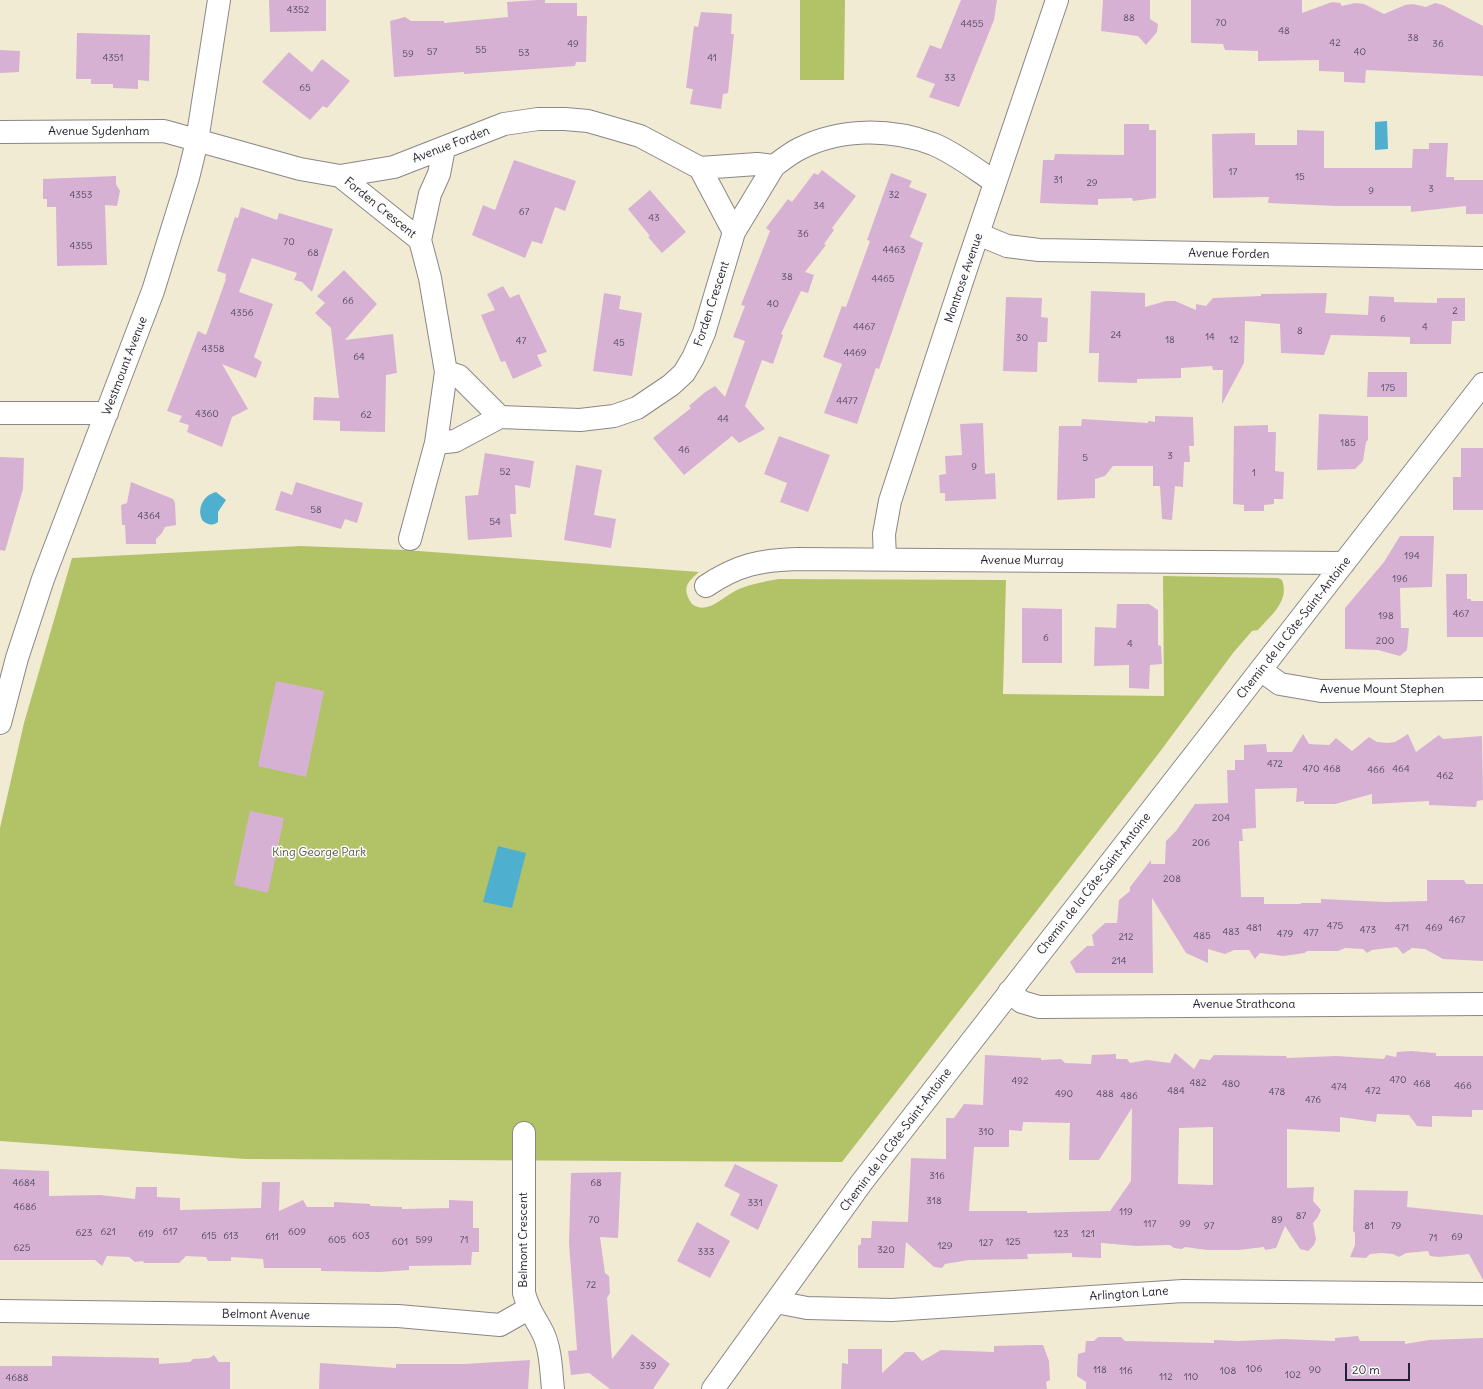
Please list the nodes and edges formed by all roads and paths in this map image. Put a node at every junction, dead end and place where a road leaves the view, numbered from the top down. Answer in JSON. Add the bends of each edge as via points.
{"nodes":[{"id":1,"x":220,"y":0,"type":"edge"},
{"id":2,"x":1057,"y":0,"type":"edge"},
{"id":3,"x":0,"y":132,"type":"edge"},
{"id":4,"x":197,"y":141,"type":"junction"},
{"id":5,"x":444,"y":148,"type":"junction"},
{"id":6,"x":774,"y":166,"type":"junction"},
{"id":7,"x":700,"y":168,"type":"junction"},
{"id":8,"x":340,"y":176,"type":"junction"},
{"id":9,"x":995,"y":182,"type":"junction"},
{"id":10,"x":734,"y":232,"type":"junction"},
{"id":11,"x":978,"y":234,"type":"junction"},
{"id":12,"x":420,"y":240,"type":"junction"},
{"id":13,"x":1483,"y":258,"type":"edge"},
{"id":14,"x":446,"y":372,"type":"junction"},
{"id":15,"x":1483,"y":384,"type":"edge"},
{"id":16,"x":0,"y":413,"type":"edge"},
{"id":17,"x":108,"y":413,"type":"junction"},
{"id":18,"x":500,"y":417,"type":"junction"},
{"id":19,"x":436,"y":443,"type":"junction"},
{"id":20,"x":410,"y":539,"type":"dead end"},
{"id":21,"x":885,"y":559,"type":"junction"},
{"id":22,"x":1344,"y":563,"type":"junction"},
{"id":23,"x":706,"y":586,"type":"dead end"},
{"id":24,"x":1262,"y":670,"type":"junction"},
{"id":25,"x":1483,"y":689,"type":"edge"},
{"id":26,"x":0,"y":723,"type":"edge"},
{"id":27,"x":1009,"y":992,"type":"junction"},
{"id":28,"x":1483,"y":1004,"type":"edge"},
{"id":29,"x":524,"y":1133,"type":"dead end"},
{"id":30,"x":1483,"y":1294,"type":"edge"},
{"id":31,"x":776,"y":1302,"type":"junction"},
{"id":32,"x":528,"y":1309,"type":"junction"},
{"id":33,"x":0,"y":1311,"type":"edge"},
{"id":34,"x":553,"y":1389,"type":"edge"},
{"id":35,"x":713,"y":1389,"type":"edge"}],
"edges":[{"from":1,"to":4,"type":"street","name":"Westmount Avenue"},
{"from":2,"to":9,"type":"street","name":"Montrose Avenue"},
{"from":3,"to":4,"type":"street","name":"Avenue Sydenham","via":[[164,132]]},
{"from":4,"to":8,"type":"street","name":"Avenue Forden","via":[[300,170]]},
{"from":4,"to":17,"type":"street","name":"Westmount Avenue","via":[[153,291]]},
{"from":5,"to":7,"type":"street","name":"Avenue Forden","via":[[504,124],[538,119],[565,119],[588,121],[640,136]]},
{"from":5,"to":8,"type":"street","name":"Avenue Forden","via":[[394,167]]},
{"from":5,"to":12,"type":"street","name":"Forden Crescent"},
{"from":6,"to":7,"type":"street","via":[[757,164]]},
{"from":6,"to":9,"type":"street","via":[[799,149],[832,137],[893,134],[934,145]]},
{"from":6,"to":10,"type":"street","name":"Forden Crescent"},
{"from":7,"to":10,"type":"street"},
{"from":8,"to":12,"type":"street","name":"Forden Crescent"},
{"from":9,"to":11,"type":"street","name":"Montrose Avenue"},
{"from":10,"to":18,"type":"street","name":"Forden Crescent","via":[[704,333],[687,368],[671,385],[637,408],[614,416],[580,420]]},
{"from":11,"to":13,"type":"street","name":"Avenue Forden","via":[[1007,246],[1039,250]]},
{"from":11,"to":21,"type":"street","name":"Montrose Avenue","via":[[890,501],[884,534]]},
{"from":12,"to":14,"type":"street","name":"Forden Crescent","via":[[430,278]]},
{"from":14,"to":18,"type":"street","via":[[459,376]]},
{"from":14,"to":19,"type":"street","name":"Forden Crescent"},
{"from":15,"to":22,"type":"street","name":"Chemin de la Côte-Saint-Antoine"},
{"from":16,"to":17,"type":"street"},
{"from":17,"to":26,"type":"street","name":"Westmount Avenue","via":[[45,573],[17,658]]},
{"from":18,"to":19,"type":"street","via":[[455,441]]},
{"from":19,"to":20,"type":"street","name":"Forden Crescent"},
{"from":21,"to":22,"type":"street","name":"Avenue Murray"},
{"from":21,"to":23,"type":"street","name":"Avenue Murray","via":[[768,560],[745,565],[724,574]]},
{"from":22,"to":24,"type":"street","name":"Chemin de la Côte-Saint-Antoine"},
{"from":24,"to":25,"type":"street","name":"Avenue Mount Stephen","via":[[1280,684],[1321,691]]},
{"from":24,"to":27,"type":"street","name":"Chemin de la Côte-Saint-Antoine"},
{"from":27,"to":28,"type":"street","name":"Avenue Strathcona","via":[[1022,1002],[1039,1007]]},
{"from":27,"to":31,"type":"street","name":"Chemin de la Côte-Saint-Antoine","via":[[862,1182]]},
{"from":29,"to":32,"type":"street","name":"Belmont Crescent","via":[[524,1293]]},
{"from":30,"to":31,"type":"street","name":"Arlington Lane","via":[[1183,1291],[892,1310],[807,1308]]},
{"from":31,"to":35,"type":"street","name":"Chemin de la Côte-Saint-Antoine"},
{"from":32,"to":33,"type":"street","name":"Belmont Avenue","via":[[500,1325],[398,1316]]},
{"from":32,"to":34,"type":"street","name":"Belmont Crescent","via":[[545,1341]]}]}
